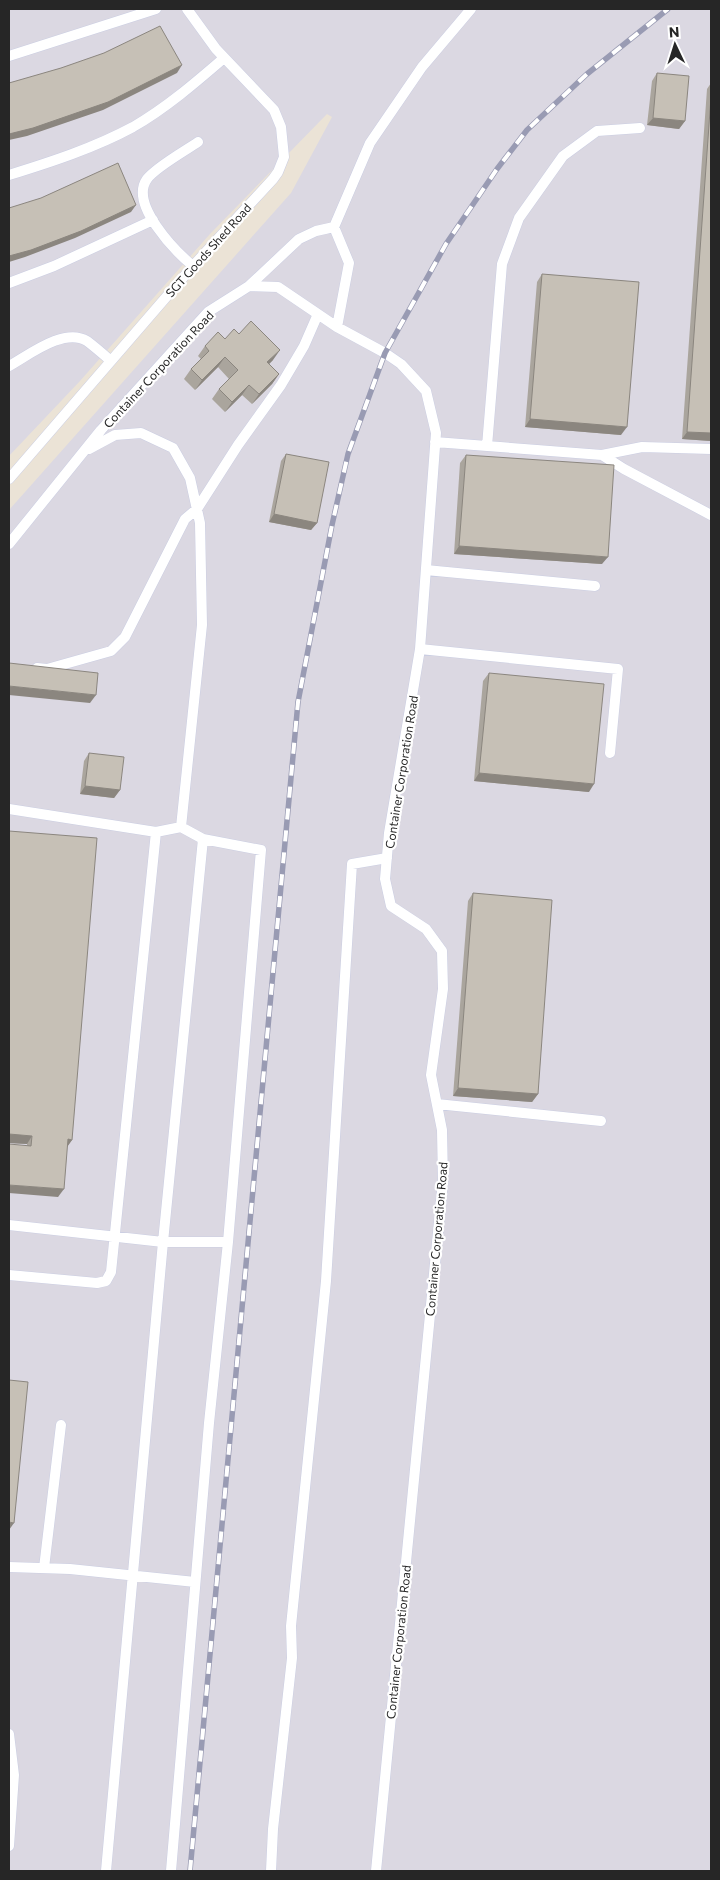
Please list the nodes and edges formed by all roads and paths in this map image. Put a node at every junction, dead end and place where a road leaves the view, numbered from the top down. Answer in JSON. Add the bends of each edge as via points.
{"nodes":[{"id":1,"x":156,"y":9,"type":"edge"},
{"id":2,"x":187,"y":9,"type":"edge"},
{"id":3,"x":471,"y":9,"type":"edge"},
{"id":4,"x":9,"y":56,"type":"edge"},
{"id":5,"x":224,"y":58,"type":"junction"},
{"id":6,"x":640,"y":128,"type":"dead end"},
{"id":7,"x":198,"y":142,"type":"dead end"},
{"id":8,"x":9,"y":175,"type":"edge"},
{"id":9,"x":153,"y":220,"type":"junction"},
{"id":10,"x":334,"y":227,"type":"junction"},
{"id":11,"x":193,"y":266,"type":"junction"},
{"id":12,"x":9,"y":283,"type":"edge"},
{"id":13,"x":249,"y":286,"type":"junction"},
{"id":14,"x":318,"y":314,"type":"junction"},
{"id":15,"x":337,"y":327,"type":"junction"},
{"id":16,"x":111,"y":361,"type":"junction"},
{"id":17,"x":9,"y":366,"type":"edge"},
{"id":18,"x":436,"y":442,"type":"junction"},
{"id":19,"x":487,"y":446,"type":"junction"},
{"id":20,"x":711,"y":449,"type":"edge"},
{"id":21,"x":84,"y":452,"type":"junction"},
{"id":22,"x":602,"y":455,"type":"junction"},
{"id":23,"x":9,"y":479,"type":"edge"},
{"id":24,"x":197,"y":509,"type":"junction"},
{"id":25,"x":711,"y":515,"type":"edge"},
{"id":26,"x":9,"y":544,"type":"edge"},
{"id":27,"x":426,"y":570,"type":"junction"},
{"id":28,"x":595,"y":586,"type":"dead end"},
{"id":29,"x":420,"y":649,"type":"junction"},
{"id":30,"x":28,"y":667,"type":"edge"},
{"id":31,"x":610,"y":753,"type":"dead end"},
{"id":32,"x":9,"y":809,"type":"edge"},
{"id":33,"x":181,"y":827,"type":"junction"},
{"id":34,"x":156,"y":832,"type":"junction"},
{"id":35,"x":203,"y":839,"type":"junction"},
{"id":36,"x":387,"y":858,"type":"junction"},
{"id":37,"x":437,"y":1104,"type":"junction"},
{"id":38,"x":601,"y":1121,"type":"dead end"},
{"id":39,"x":9,"y":1225,"type":"edge"},
{"id":40,"x":114,"y":1238,"type":"junction"},
{"id":41,"x":163,"y":1242,"type":"junction"},
{"id":42,"x":228,"y":1242,"type":"junction"},
{"id":43,"x":9,"y":1275,"type":"edge"},
{"id":44,"x":60,"y":1425,"type":"dead end"},
{"id":45,"x":9,"y":1567,"type":"edge"},
{"id":46,"x":44,"y":1568,"type":"junction"},
{"id":47,"x":133,"y":1576,"type":"junction"},
{"id":48,"x":196,"y":1582,"type":"junction"},
{"id":49,"x":9,"y":1734,"type":"edge"},
{"id":50,"x":9,"y":1846,"type":"edge"},
{"id":51,"x":106,"y":1871,"type":"edge"},
{"id":52,"x":171,"y":1871,"type":"edge"},
{"id":53,"x":271,"y":1871,"type":"edge"},
{"id":54,"x":376,"y":1871,"type":"edge"}],
"edges":[{"from":1,"to":4,"type":"lane"},
{"from":2,"to":5,"type":"lane","name":"SGT Goods Shed Road"},
{"from":3,"to":10,"type":"lane","via":[[422,68],[370,143]]},
{"from":5,"to":8,"type":"lane","via":[[134,126],[89,148]]},
{"from":5,"to":11,"type":"lane","name":"SGT Goods Shed Road","via":[[274,110],[281,127],[284,157],[273,179]]},
{"from":6,"to":19,"type":"lane","via":[[597,130],[563,156],[519,218],[502,264]]},
{"from":7,"to":9,"type":"lane","via":[[147,179],[144,202]]},
{"from":9,"to":11,"type":"lane","via":[[180,256]]},
{"from":9,"to":12,"type":"lane"},
{"from":10,"to":13,"type":"lane","via":[[299,239]]},
{"from":10,"to":15,"type":"lane","via":[[349,263]]},
{"from":11,"to":16,"type":"lane","name":"SGT Goods Shed Road"},
{"from":13,"to":14,"type":"lane","name":"Container Corporation Road","via":[[278,287]]},
{"from":13,"to":21,"type":"lane","name":"Container Corporation Road","via":[[208,312]]},
{"from":14,"to":15,"type":"lane","name":"Container Corporation Road"},
{"from":14,"to":24,"type":"lane","via":[[281,385]]},
{"from":15,"to":18,"type":"lane","name":"Container Corporation Road","via":[[386,353],[426,391]]},
{"from":16,"to":17,"type":"lane","via":[[86,341],[71,337],[54,341]]},
{"from":16,"to":23,"type":"lane","name":"SGT Goods Shed Road"},
{"from":18,"to":19,"type":"lane"},
{"from":18,"to":27,"type":"lane","name":"Container Corporation Road"},
{"from":19,"to":22,"type":"lane"},
{"from":20,"to":22,"type":"lane","via":[[642,446]]},
{"from":21,"to":24,"type":"lane","via":[[115,435],[141,434],[173,448],[190,478]]},
{"from":21,"to":26,"type":"lane","name":"Container Corporation Road"},
{"from":22,"to":25,"type":"lane"},
{"from":24,"to":30,"type":"lane","via":[[185,519],[126,637],[111,651],[47,669]]},
{"from":24,"to":33,"type":"lane","via":[[202,625]]},
{"from":27,"to":28,"type":"lane"},
{"from":27,"to":29,"type":"lane","name":"Container Corporation Road"},
{"from":29,"to":31,"type":"lane","via":[[618,669]]},
{"from":29,"to":36,"type":"lane","name":"Container Corporation Road"},
{"from":32,"to":34,"type":"lane"},
{"from":33,"to":34,"type":"lane"},
{"from":33,"to":35,"type":"lane"},
{"from":34,"to":40,"type":"lane"},
{"from":35,"to":41,"type":"lane"},
{"from":35,"to":42,"type":"lane","via":[[261,850]]},
{"from":36,"to":37,"type":"lane","name":"Container Corporation Road","via":[[385,879],[392,906],[426,929],[442,951],[443,988],[431,1075]]},
{"from":36,"to":53,"type":"lane","via":[[352,864],[326,1281],[291,1626],[292,1658]]},
{"from":37,"to":38,"type":"lane"},
{"from":37,"to":54,"type":"lane","name":"Container Corporation Road","via":[[442,1130],[442,1181]]},
{"from":39,"to":40,"type":"lane"},
{"from":40,"to":41,"type":"lane"},
{"from":40,"to":43,"type":"lane","via":[[111,1272],[106,1281],[97,1283]]},
{"from":41,"to":42,"type":"lane"},
{"from":41,"to":47,"type":"lane"},
{"from":42,"to":48,"type":"lane"},
{"from":44,"to":46,"type":"lane"},
{"from":45,"to":46,"type":"lane"},
{"from":46,"to":47,"type":"lane"},
{"from":47,"to":48,"type":"lane"},
{"from":47,"to":51,"type":"lane"},
{"from":48,"to":52,"type":"lane"},
{"from":49,"to":50,"type":"lane","via":[[14,1775]]}]}
